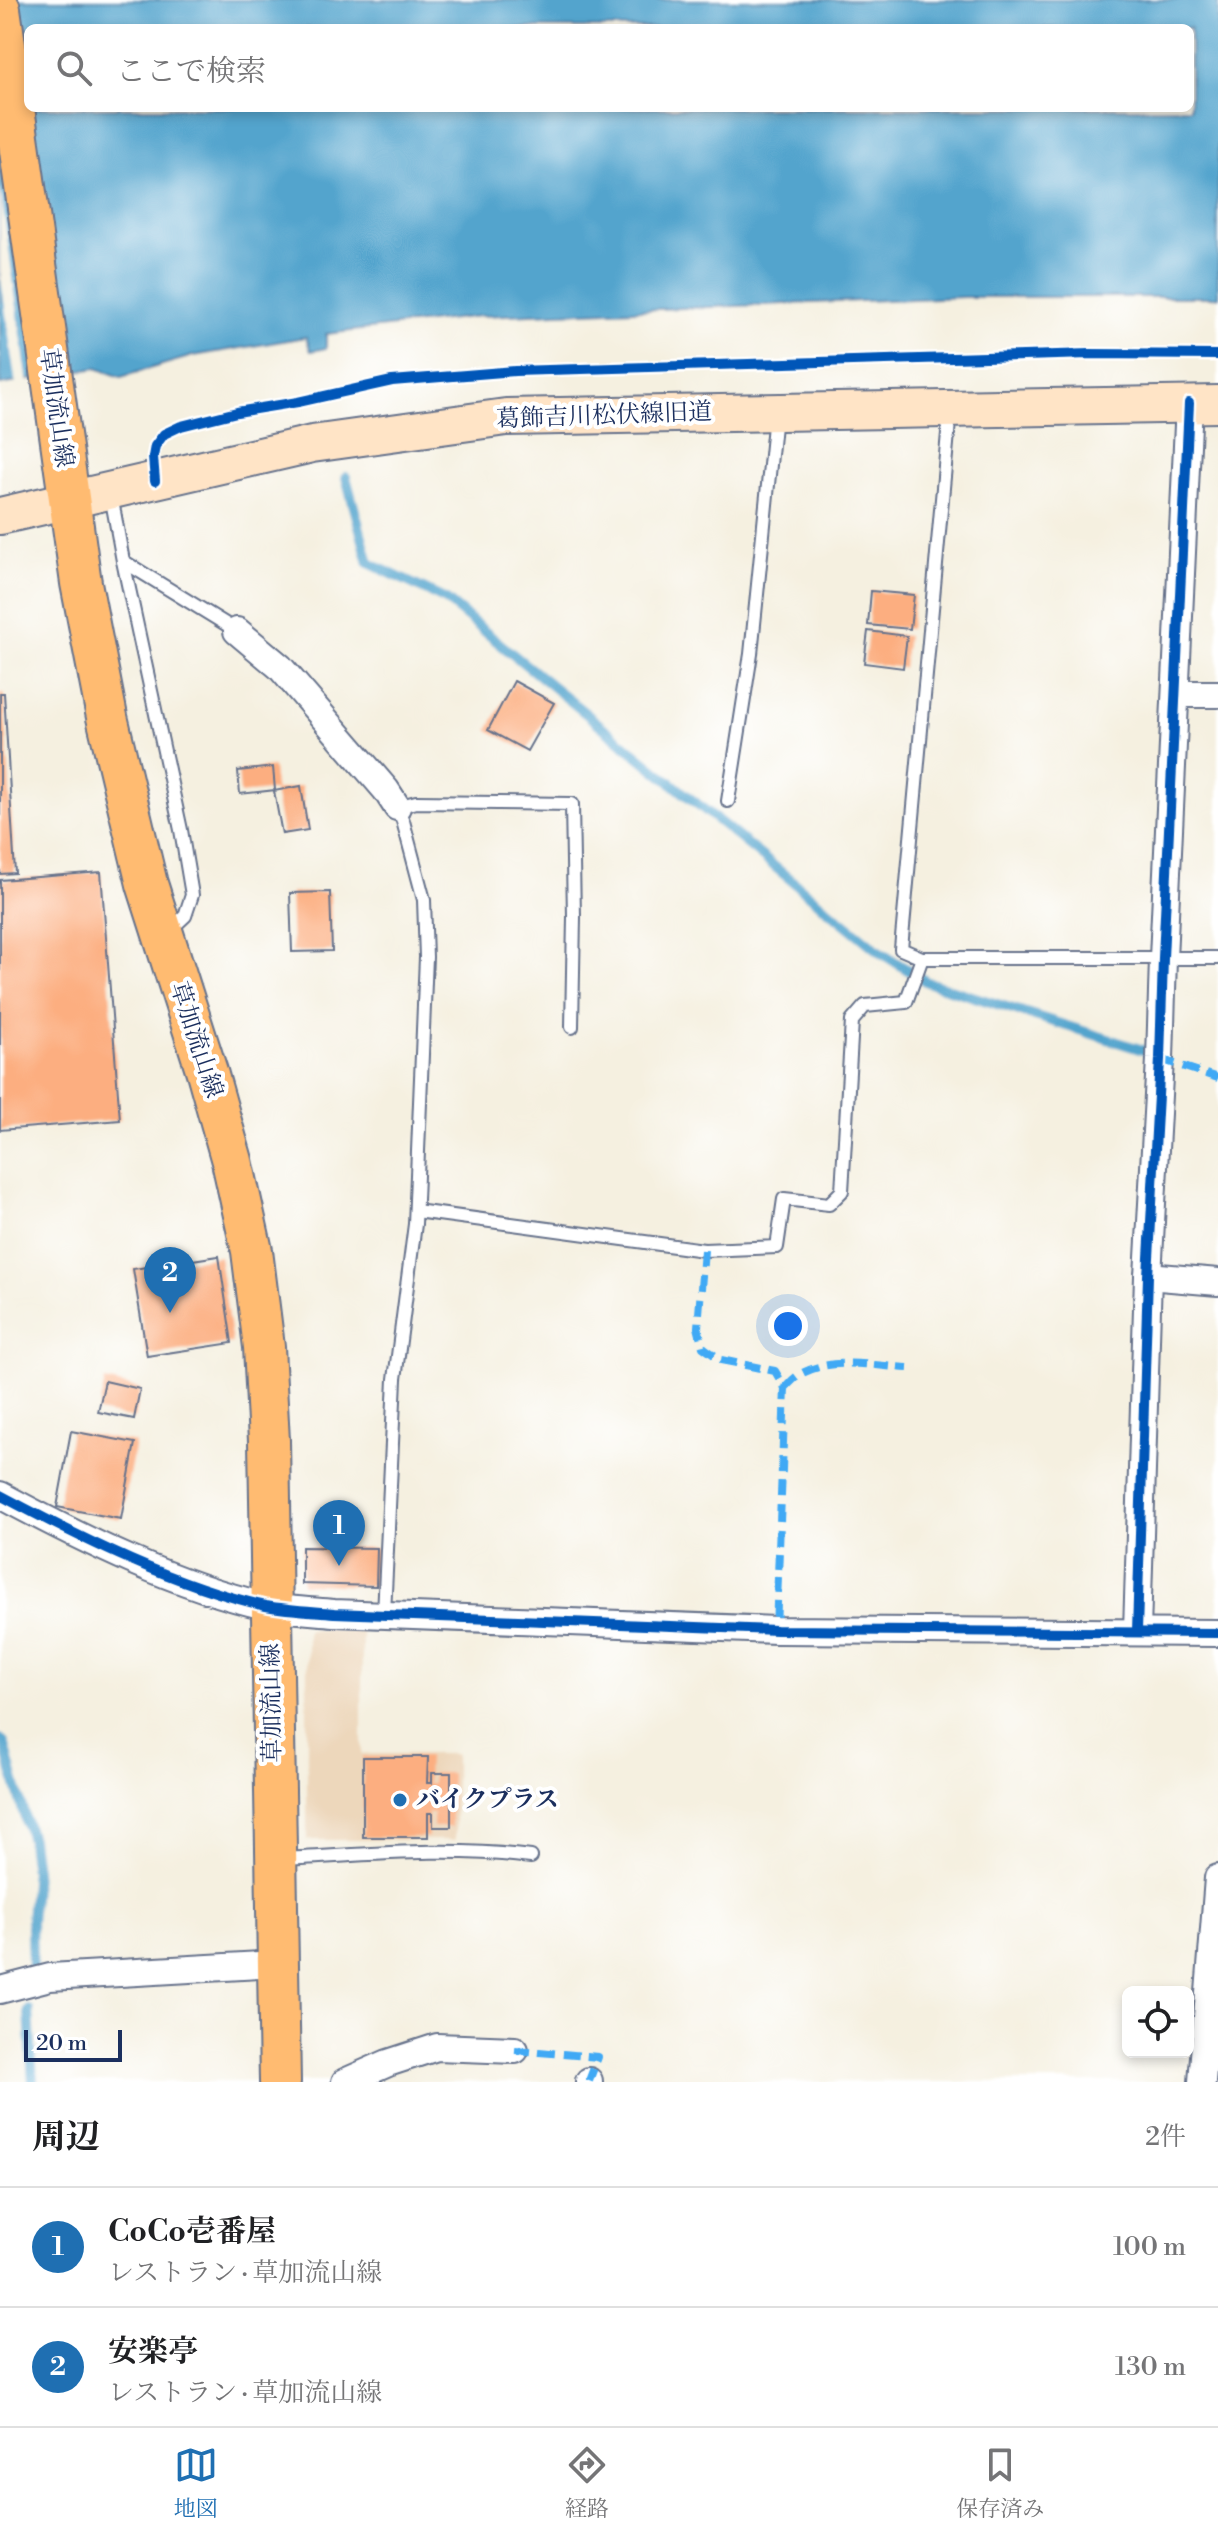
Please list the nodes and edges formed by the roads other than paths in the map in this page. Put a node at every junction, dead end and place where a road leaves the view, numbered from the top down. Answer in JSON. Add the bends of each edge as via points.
{"nodes":[{"id":1,"x":0,"y":9,"type":"edge"},
{"id":2,"x":1204,"y":404,"type":"edge"},
{"id":3,"x":951,"y":408,"type":"junction"},
{"id":4,"x":775,"y":412,"type":"junction"},
{"id":5,"x":67,"y":486,"type":"junction"},
{"id":6,"x":111,"y":492,"type":"junction"},
{"id":7,"x":0,"y":516,"type":"edge"},
{"id":8,"x":123,"y":561,"type":"junction"},
{"id":9,"x":237,"y":631,"type":"joint"},
{"id":10,"x":1176,"y":694,"type":"junction"},
{"id":11,"x":1218,"y":694,"type":"edge"},
{"id":12,"x":728,"y":801,"type":"dead end"},
{"id":13,"x":397,"y":807,"type":"junction"},
{"id":14,"x":163,"y":937,"type":"junction"},
{"id":15,"x":922,"y":958,"type":"junction"},
{"id":16,"x":1163,"y":958,"type":"junction"},
{"id":17,"x":1218,"y":958,"type":"edge"},
{"id":18,"x":572,"y":1027,"type":"dead end"},
{"id":19,"x":416,"y":1211,"type":"junction"},
{"id":20,"x":1148,"y":1276,"type":"junction"},
{"id":21,"x":1218,"y":1282,"type":"edge"},
{"id":22,"x":0,"y":1495,"type":"edge"},
{"id":23,"x":270,"y":1607,"type":"junction"},
{"id":24,"x":384,"y":1614,"type":"junction"},
{"id":25,"x":1137,"y":1631,"type":"junction"},
{"id":26,"x":1218,"y":1633,"type":"edge"},
{"id":27,"x":531,"y":1857,"type":"dead end"},
{"id":28,"x":276,"y":1859,"type":"junction"},
{"id":29,"x":1218,"y":1878,"type":"edge"},
{"id":30,"x":1217,"y":1908,"type":"edge"},
{"id":31,"x":277,"y":1964,"type":"junction"},
{"id":32,"x":0,"y":1990,"type":"edge"},
{"id":33,"x":515,"y":2050,"type":"dead end"},
{"id":34,"x":280,"y":2082,"type":"edge"},
{"id":35,"x":345,"y":2082,"type":"edge"},
{"id":36,"x":1202,"y":2082,"type":"edge"}],
"edges":[{"from":1,"to":5,"type":"main road","name":"草加流山線"},
{"from":2,"to":3,"type":"street","name":"葛飾吉川松伏線旧道"},
{"from":2,"to":10,"type":"street"},
{"from":3,"to":4,"type":"street","name":"葛飾吉川松伏線旧道"},
{"from":3,"to":15,"type":"lane","via":[[901,949]]},
{"from":4,"to":6,"type":"street","name":"葛飾吉川松伏線旧道","via":[[506,417],[312,444]]},
{"from":4,"to":12,"type":"lane","via":[[751,654]]},
{"from":5,"to":6,"type":"street","name":"葛飾吉川松伏線旧道"},
{"from":5,"to":7,"type":"street","name":"葛飾吉川松伏線旧道"},
{"from":5,"to":14,"type":"main road","name":"草加流山線","via":[[107,717]]},
{"from":6,"to":8,"type":"lane"},
{"from":8,"to":9,"type":"lane"},
{"from":8,"to":14,"type":"lane","via":[[192,895],[185,916]]},
{"from":9,"to":13,"type":"street","via":[[280,667]]},
{"from":10,"to":11,"type":"street"},
{"from":10,"to":16,"type":"street"},
{"from":13,"to":18,"type":"lane","via":[[416,802],[572,804]]},
{"from":13,"to":19,"type":"lane","via":[[424,900]]},
{"from":14,"to":23,"type":"main road","name":"草加流山線","via":[[207,1072],[252,1251],[269,1441]]},
{"from":15,"to":16,"type":"lane"},
{"from":15,"to":19,"type":"lane","via":[[906,1002],[865,1006],[852,1021],[842,1191],[829,1204],[784,1199],[777,1247],[704,1250]]},
{"from":16,"to":17,"type":"lane"},
{"from":16,"to":20,"type":"street"},
{"from":19,"to":24,"type":"lane","via":[[395,1379]]},
{"from":20,"to":21,"type":"street"},
{"from":20,"to":25,"type":"street"},
{"from":22,"to":23,"type":"street","via":[[185,1582]]},
{"from":23,"to":24,"type":"street"},
{"from":23,"to":28,"type":"main road","name":"草加流山線"},
{"from":24,"to":25,"type":"street","via":[[776,1630]]},
{"from":25,"to":26,"type":"street"},
{"from":27,"to":28,"type":"lane","via":[[449,1851]]},
{"from":28,"to":31,"type":"main road","name":"草加流山線"},
{"from":29,"to":30,"type":"street"},
{"from":30,"to":36,"type":"street"},
{"from":31,"to":32,"type":"street","via":[[50,1977]]},
{"from":31,"to":34,"type":"main road","name":"草加流山線"},
{"from":33,"to":35,"type":"street","via":[[437,2047]]}]}
